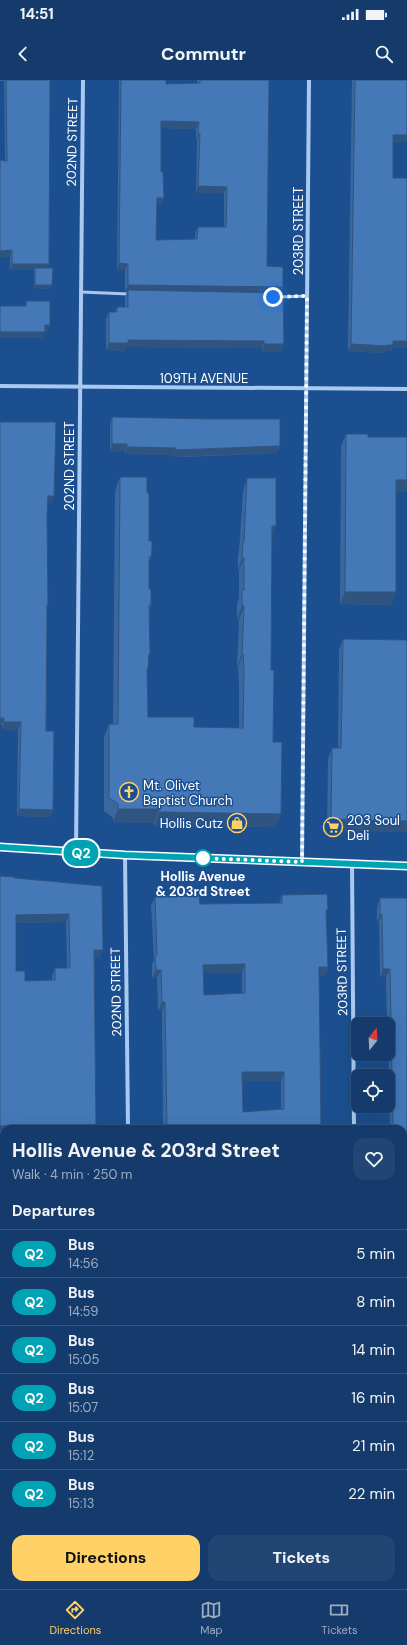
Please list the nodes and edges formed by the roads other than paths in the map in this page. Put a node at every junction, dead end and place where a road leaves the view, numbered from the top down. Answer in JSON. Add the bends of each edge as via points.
{"nodes":[{"id":1,"x":83,"y":80,"type":"edge"},
{"id":2,"x":309,"y":80,"type":"edge"},
{"id":3,"x":81,"y":292,"type":"junction"},
{"id":4,"x":131,"y":294,"type":"edge"},
{"id":5,"x":307,"y":296,"type":"junction"},
{"id":6,"x":273,"y":297,"type":"edge"},
{"id":7,"x":0,"y":386,"type":"edge"},
{"id":8,"x":80,"y":387,"type":"junction"},
{"id":9,"x":307,"y":389,"type":"junction"},
{"id":10,"x":407,"y":389,"type":"edge"},
{"id":11,"x":0,"y":847,"type":"edge"},
{"id":12,"x":76,"y":852,"type":"junction"},
{"id":13,"x":125,"y":855,"type":"junction"},
{"id":14,"x":302,"y":862,"type":"junction"},
{"id":15,"x":352,"y":864,"type":"junction"},
{"id":16,"x":407,"y":866,"type":"edge"},
{"id":17,"x":128,"y":1125,"type":"edge"},
{"id":18,"x":354,"y":1125,"type":"edge"}],
"edges":[{"from":1,"to":3,"type":"street","name":"202ND STREET"},
{"from":2,"to":5,"type":"street","name":"203RD STREET"},
{"from":3,"to":4,"type":"lane"},
{"from":3,"to":8,"type":"street","name":"202ND STREET"},
{"from":5,"to":6,"type":"lane"},
{"from":5,"to":9,"type":"street","name":"203RD STREET"},
{"from":7,"to":8,"type":"street","name":"109TH AVENUE"},
{"from":8,"to":9,"type":"street","name":"109TH AVENUE"},
{"from":8,"to":12,"type":"street","name":"202ND STREET"},
{"from":9,"to":10,"type":"street","name":"109TH AVENUE"},
{"from":9,"to":14,"type":"street","name":"203RD STREET"},
{"from":11,"to":12,"type":"street"},
{"from":12,"to":13,"type":"street"},
{"from":13,"to":14,"type":"street"},
{"from":13,"to":17,"type":"street","name":"202ND STREET"},
{"from":14,"to":15,"type":"street"},
{"from":15,"to":16,"type":"street"},
{"from":15,"to":18,"type":"street","name":"203RD STREET"}]}
